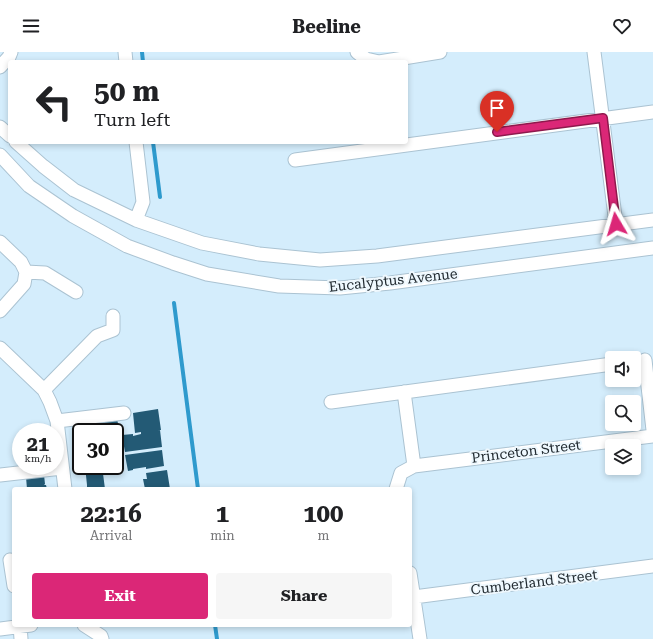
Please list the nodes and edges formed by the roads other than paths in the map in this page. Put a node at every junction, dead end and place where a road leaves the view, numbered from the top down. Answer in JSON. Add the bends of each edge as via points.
{"nodes":[{"id":1,"x":11,"y":52,"type":"edge"},
{"id":2,"x":440,"y":52,"type":"edge"},
{"id":3,"x":594,"y":52,"type":"edge"},
{"id":4,"x":358,"y":56,"type":"edge"},
{"id":5,"x":370,"y":60,"type":"edge"},
{"id":6,"x":391,"y":60,"type":"edge"},
{"id":7,"x":4,"y":67,"type":"edge"},
{"id":8,"x":653,"y":112,"type":"edge"},
{"id":9,"x":603,"y":118,"type":"junction"},
{"id":10,"x":0,"y":127,"type":"edge"},
{"id":11,"x":8,"y":134,"type":"edge"},
{"id":12,"x":408,"y":141,"type":"edge"},
{"id":13,"x":18,"y":144,"type":"edge"},
{"id":14,"x":136,"y":144,"type":"edge"},
{"id":15,"x":378,"y":144,"type":"edge"},
{"id":16,"x":361,"y":146,"type":"edge"},
{"id":17,"x":0,"y":155,"type":"edge"},
{"id":18,"x":295,"y":160,"type":"dead end"},
{"id":19,"x":136,"y":220,"type":"junction"},
{"id":20,"x":653,"y":220,"type":"edge"},
{"id":21,"x":616,"y":224,"type":"junction"},
{"id":22,"x":0,"y":242,"type":"edge"},
{"id":23,"x":653,"y":248,"type":"edge"},
{"id":24,"x":26,"y":272,"type":"junction"},
{"id":25,"x":76,"y":292,"type":"dead end"},
{"id":26,"x":0,"y":310,"type":"edge"},
{"id":27,"x":113,"y":316,"type":"dead end"},
{"id":28,"x":0,"y":348,"type":"edge"},
{"id":29,"x":644,"y":360,"type":"edge"},
{"id":30,"x":605,"y":365,"type":"edge"},
{"id":31,"x":44,"y":390,"type":"junction"},
{"id":32,"x":404,"y":392,"type":"junction"},
{"id":33,"x":331,"y":402,"type":"dead end"},
{"id":34,"x":124,"y":413,"type":"dead end"},
{"id":35,"x":57,"y":421,"type":"joint"},
{"id":36,"x":653,"y":430,"type":"edge"},
{"id":37,"x":653,"y":436,"type":"edge"},
{"id":38,"x":414,"y":466,"type":"junction"},
{"id":39,"x":12,"y":474,"type":"edge"},
{"id":40,"x":0,"y":475,"type":"edge"},
{"id":41,"x":63,"y":475,"type":"edge"},
{"id":42,"x":65,"y":487,"type":"edge"},
{"id":43,"x":397,"y":487,"type":"edge"},
{"id":44,"x":10,"y":560,"type":"dead end"},
{"id":45,"x":653,"y":566,"type":"edge"},
{"id":46,"x":12,"y":573,"type":"edge"},
{"id":47,"x":412,"y":585,"type":"edge"},
{"id":48,"x":414,"y":597,"type":"junction"},
{"id":49,"x":87,"y":627,"type":"edge"},
{"id":50,"x":0,"y":629,"type":"edge"},
{"id":51,"x":23,"y":629,"type":"edge"},
{"id":52,"x":102,"y":639,"type":"edge"},
{"id":53,"x":420,"y":639,"type":"edge"}],
"edges":[{"from":1,"to":7,"type":"street"},
{"from":2,"to":6,"type":"street"},
{"from":3,"to":9,"type":"street"},
{"from":4,"to":5,"type":"street"},
{"from":8,"to":9,"type":"street"},
{"from":9,"to":12,"type":"street"},
{"from":9,"to":21,"type":"street"},
{"from":10,"to":11,"type":"street"},
{"from":13,"to":19,"type":"street","name":"Eucalyptus Avenue","via":[[74,190]]},
{"from":14,"to":19,"type":"street","via":[[143,202]]},
{"from":15,"to":16,"type":"street"},
{"from":16,"to":18,"type":"street"},
{"from":17,"to":23,"type":"street","name":"Eucalyptus Avenue","via":[[29,186],[72,216],[127,246],[207,274],[279,286],[340,288],[390,283]]},
{"from":19,"to":21,"type":"street","name":"Eucalyptus Avenue","via":[[202,243],[259,254],[320,260],[377,256]]},
{"from":20,"to":21,"type":"street","name":"Eucalyptus Avenue"},
{"from":22,"to":24,"type":"street","via":[[21,262]]},
{"from":24,"to":25,"type":"street","via":[[45,273]]},
{"from":24,"to":26,"type":"street","via":[[24,284]]},
{"from":27,"to":31,"type":"street","via":[[113,330],[97,336]]},
{"from":28,"to":31,"type":"street"},
{"from":29,"to":36,"type":"street"},
{"from":30,"to":32,"type":"street"},
{"from":31,"to":35,"type":"street"},
{"from":32,"to":33,"type":"street"},
{"from":32,"to":38,"type":"street"},
{"from":34,"to":35,"type":"street"},
{"from":37,"to":38,"type":"street","name":"Princeton Street"},
{"from":38,"to":43,"type":"street","name":"Princeton Street","via":[[401,473]]},
{"from":39,"to":40,"type":"street"},
{"from":41,"to":42,"type":"street"},
{"from":44,"to":46,"type":"street"},
{"from":45,"to":48,"type":"street","name":"Cumberland Street"},
{"from":47,"to":48,"type":"street"},
{"from":48,"to":53,"type":"street"},
{"from":49,"to":52,"type":"street"},
{"from":50,"to":51,"type":"street"}]}
